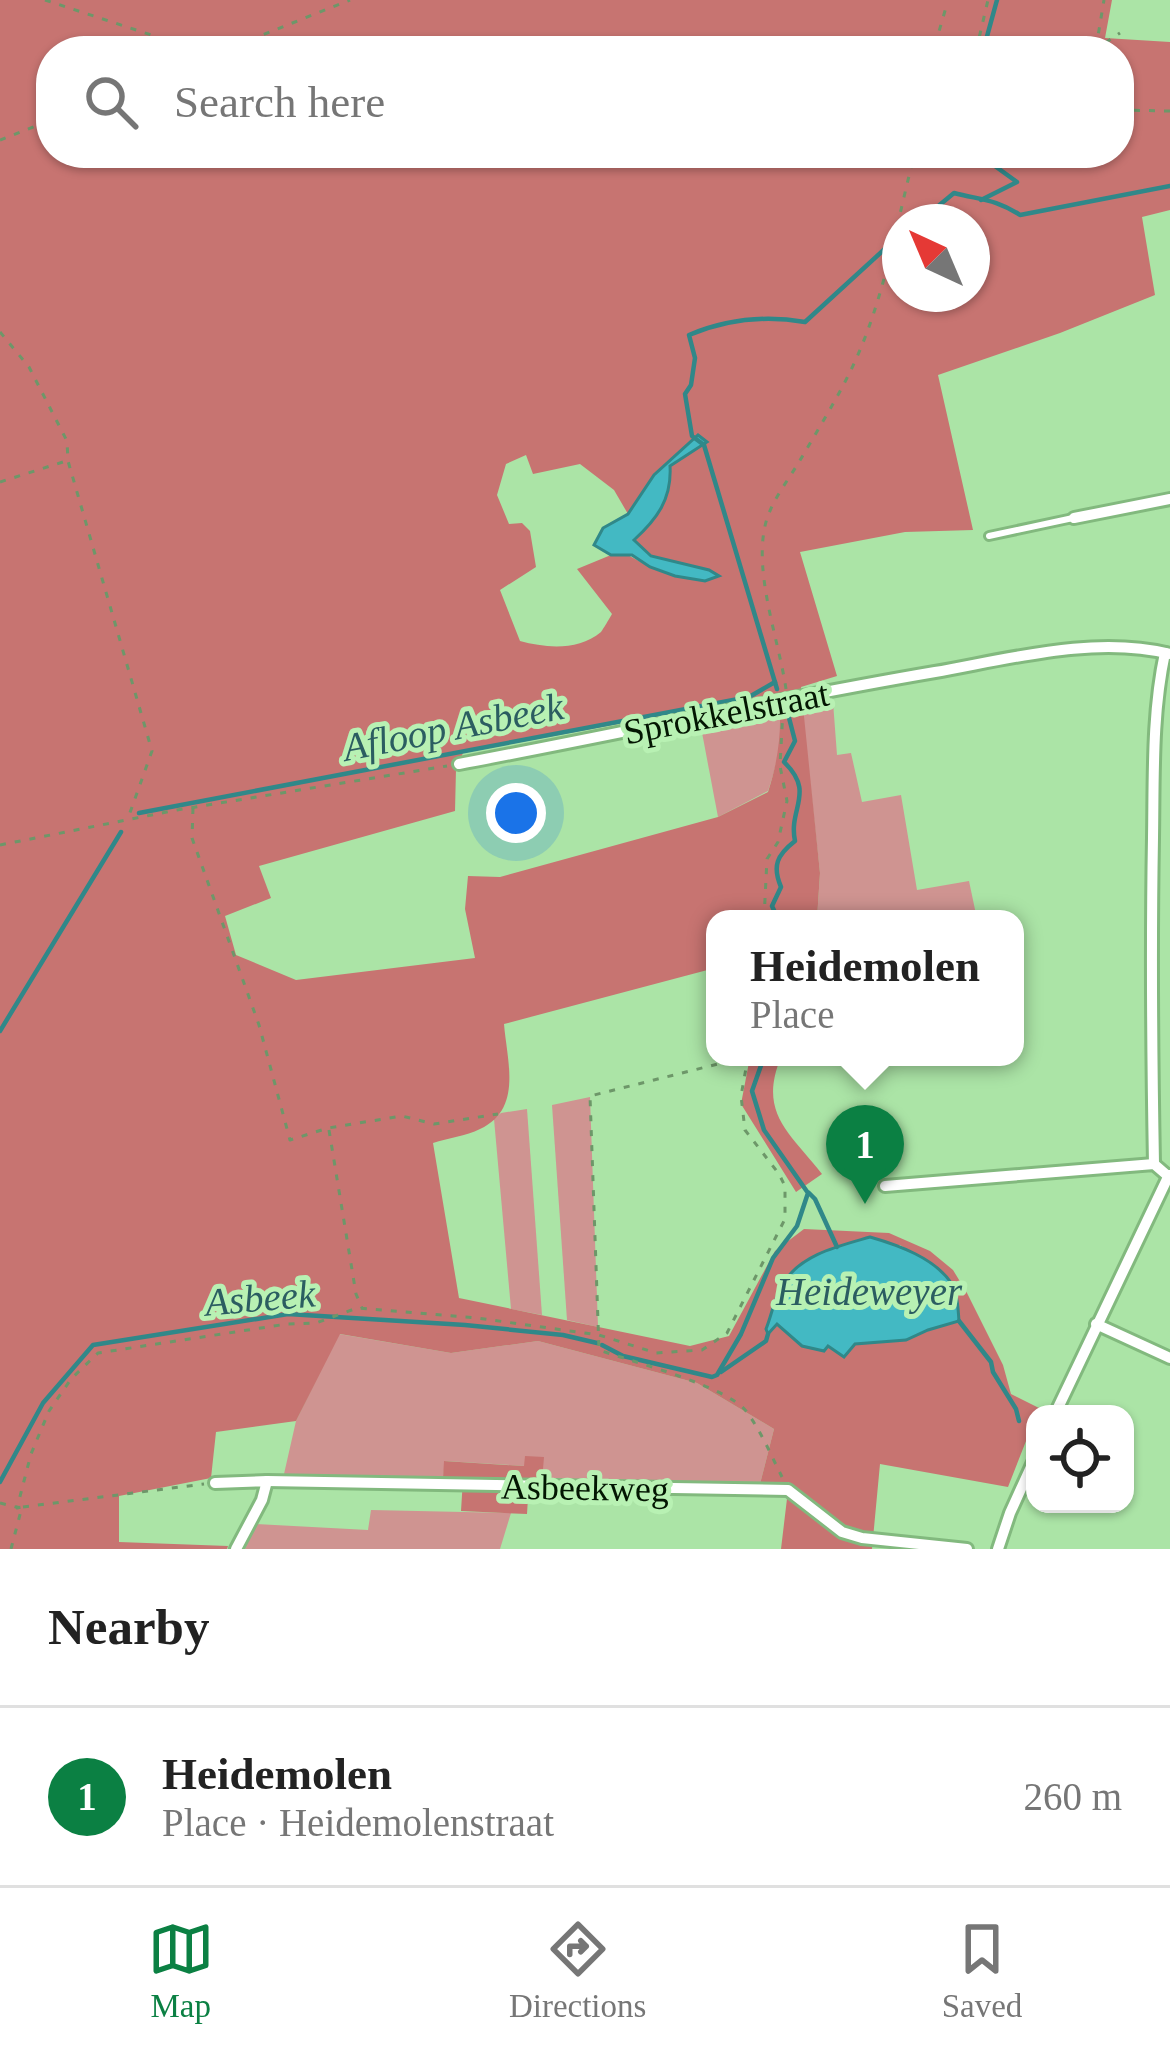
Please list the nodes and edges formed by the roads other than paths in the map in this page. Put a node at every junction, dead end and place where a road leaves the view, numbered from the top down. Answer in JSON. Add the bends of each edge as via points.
{"nodes":[{"id":1,"x":1170,"y":499,"type":"edge"},
{"id":2,"x":1074,"y":518,"type":"joint"},
{"id":3,"x":989,"y":536,"type":"dead end"},
{"id":4,"x":1168,"y":653,"type":"edge"},
{"id":5,"x":459,"y":764,"type":"road end"},
{"id":6,"x":1154,"y":1164,"type":"junction"},
{"id":7,"x":1169,"y":1174,"type":"edge"},
{"id":8,"x":884,"y":1186,"type":"dead end"},
{"id":9,"x":1096,"y":1324,"type":"junction"},
{"id":10,"x":1170,"y":1358,"type":"edge"},
{"id":11,"x":1059,"y":1405,"type":"edge"},
{"id":12,"x":1026,"y":1478,"type":"edge"},
{"id":13,"x":267,"y":1481,"type":"junction"},
{"id":14,"x":215,"y":1483,"type":"road end"},
{"id":15,"x":236,"y":1549,"type":"edge"},
{"id":16,"x":967,"y":1549,"type":"edge"},
{"id":17,"x":998,"y":1549,"type":"edge"}],
"edges":[{"from":1,"to":2,"type":"street"},
{"from":2,"to":3,"type":"lane"},
{"from":4,"to":5,"type":"street","name":"Sprokkelstraat","via":[[1105,646],[1021,657]]},
{"from":4,"to":6,"type":"street","via":[[1154,737]]},
{"from":6,"to":7,"type":"street"},
{"from":6,"to":8,"type":"street"},
{"from":7,"to":9,"type":"street"},
{"from":9,"to":10,"type":"street"},
{"from":9,"to":11,"type":"street"},
{"from":12,"to":17,"type":"street"},
{"from":13,"to":14,"type":"street","name":"Asbeekweg"},
{"from":13,"to":15,"type":"street"},
{"from":13,"to":16,"type":"street","name":"Asbeekweg","via":[[788,1490],[842,1532]]}]}
